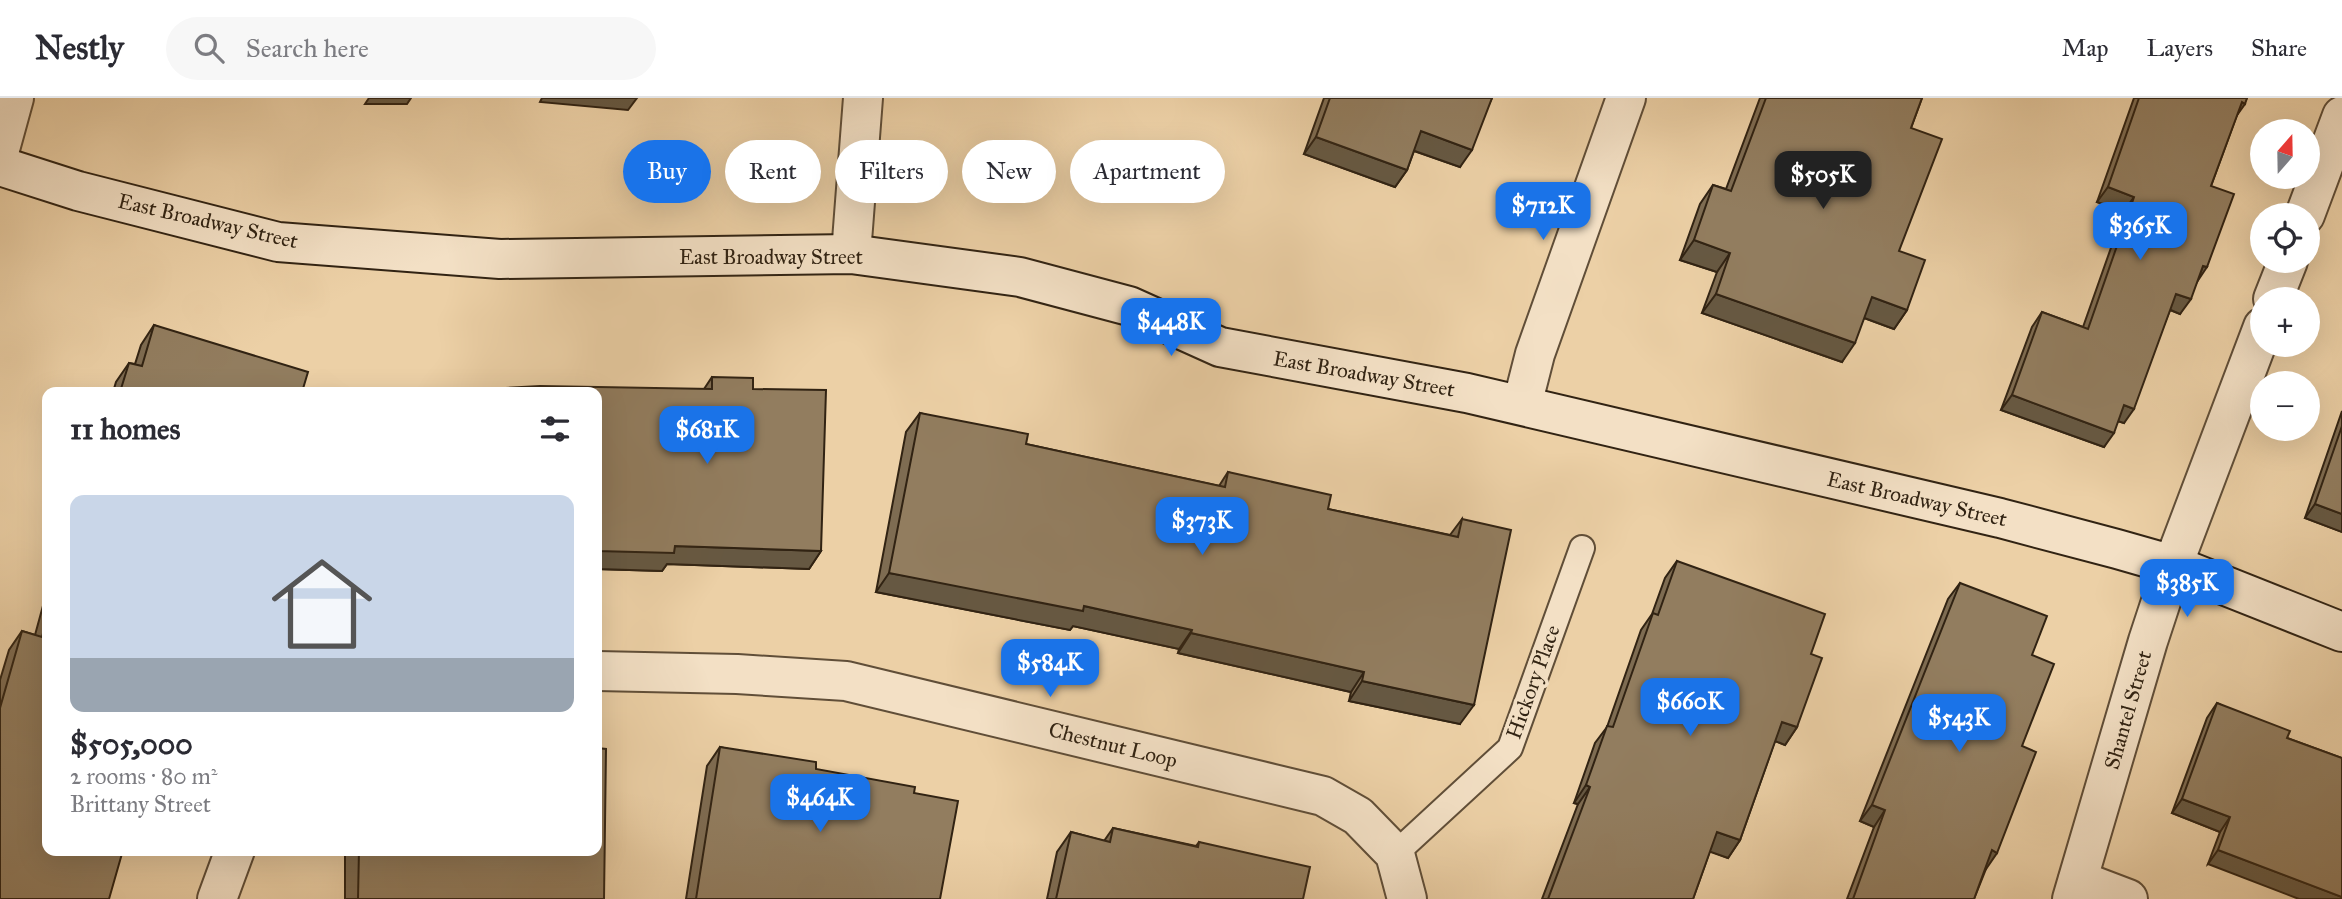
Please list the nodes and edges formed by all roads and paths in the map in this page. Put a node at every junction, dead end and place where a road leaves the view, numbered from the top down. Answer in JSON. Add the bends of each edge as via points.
{"nodes":[{"id":1,"x":14,"y":98,"type":"edge"},
{"id":2,"x":863,"y":98,"type":"edge"},
{"id":3,"x":1626,"y":98,"type":"edge"},
{"id":4,"x":2342,"y":116,"type":"edge"},
{"id":5,"x":0,"y":149,"type":"edge"},
{"id":6,"x":0,"y":166,"type":"edge"},
{"id":7,"x":2309,"y":203,"type":"edge"},
{"id":8,"x":851,"y":254,"type":"junction"},
{"id":9,"x":2252,"y":357,"type":"edge"},
{"id":10,"x":1522,"y":405,"type":"junction"},
{"id":11,"x":1582,"y":548,"type":"dead end"},
{"id":12,"x":2173,"y":565,"type":"junction"},
{"id":13,"x":2342,"y":632,"type":"edge"},
{"id":14,"x":602,"y":671,"type":"edge"},
{"id":15,"x":1395,"y":854,"type":"junction"},
{"id":16,"x":233,"y":856,"type":"edge"},
{"id":17,"x":2075,"y":889,"type":"edge"},
{"id":18,"x":217,"y":899,"type":"edge"},
{"id":19,"x":1407,"y":899,"type":"edge"},
{"id":20,"x":2129,"y":899,"type":"edge"}],
"edges":[{"from":1,"to":5,"type":"street"},
{"from":2,"to":8,"type":"street"},
{"from":3,"to":10,"type":"street","via":[[1538,345]]},
{"from":4,"to":7,"type":"street"},
{"from":6,"to":8,"type":"street","name":"East Broadway Street","via":[[78,191],[278,242],[500,259]]},
{"from":8,"to":10,"type":"street","name":"East Broadway Street","via":[[1020,277],[1129,306],[1220,348]]},
{"from":9,"to":12,"type":"street","name":"Shantel Street"},
{"from":10,"to":12,"type":"street","name":"East Broadway Street","via":[[2000,518]]},
{"from":11,"to":15,"type":"lane","name":"Hickory Place","via":[[1510,748]]},
{"from":12,"to":13,"type":"street","name":"East Broadway Street"},
{"from":12,"to":17,"type":"street","name":"Shantel Street"},
{"from":14,"to":15,"type":"street","name":"Chestnut Loop","via":[[846,681],[1324,796],[1358,816]]},
{"from":15,"to":19,"type":"street","name":"Chestnut Loop"},
{"from":16,"to":18,"type":"street"},
{"from":17,"to":20,"type":"street"}]}
